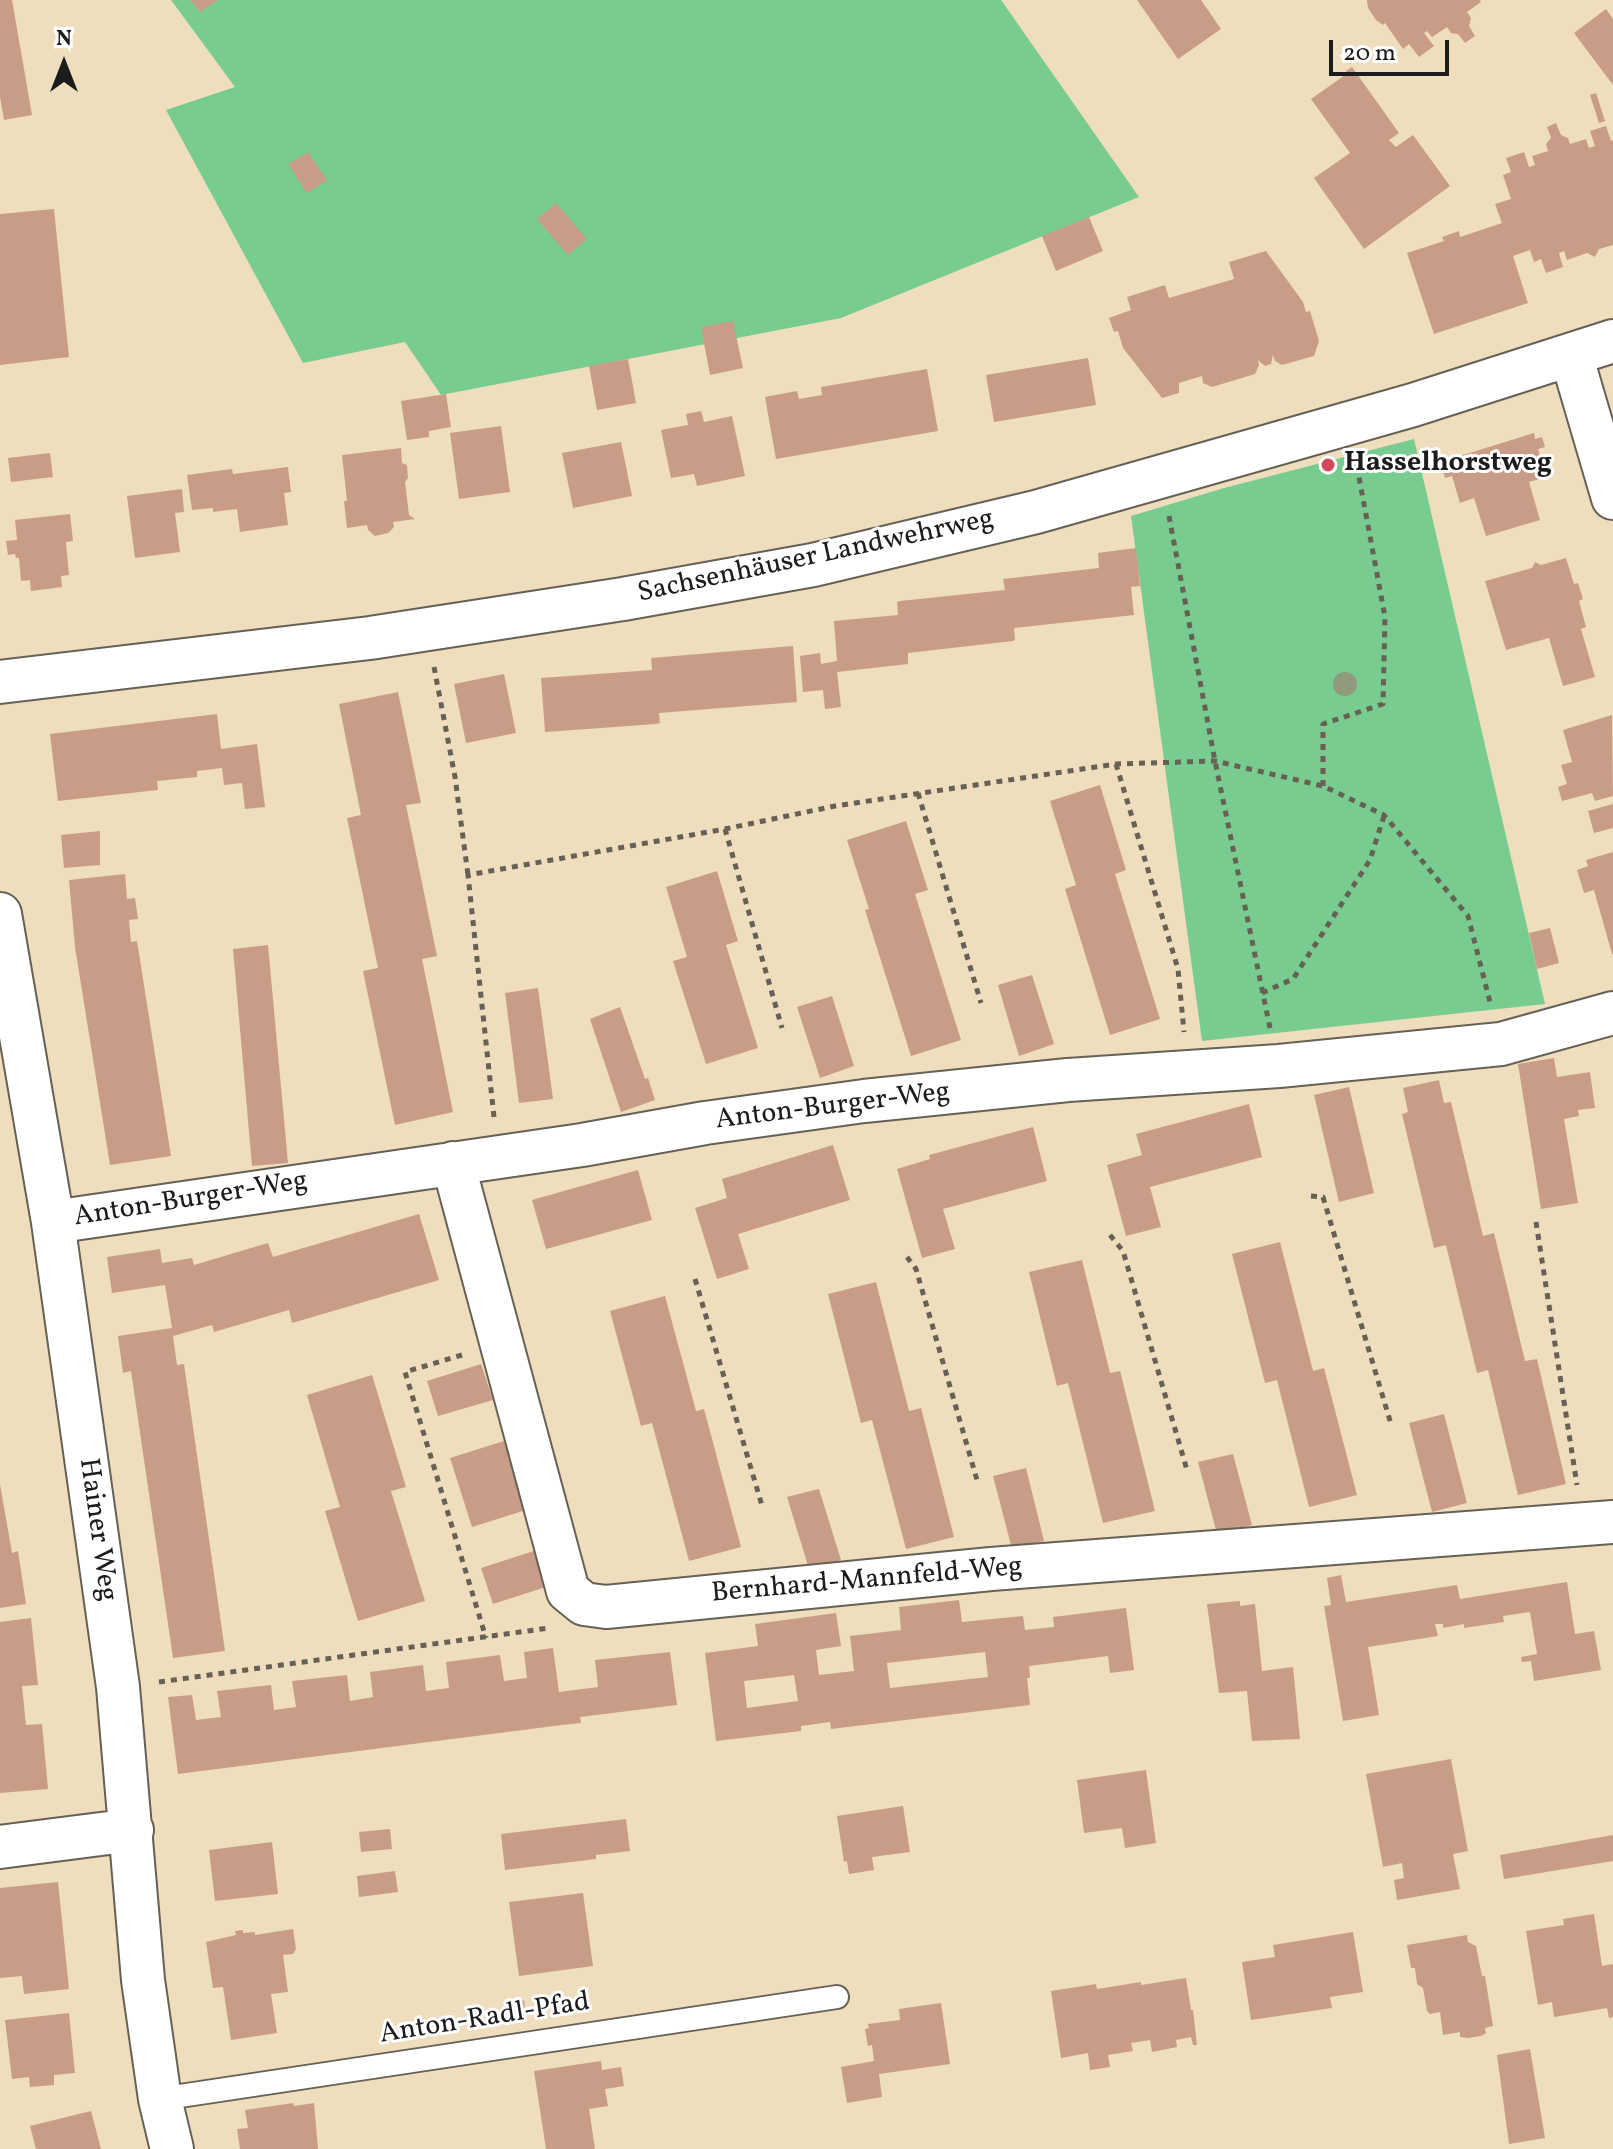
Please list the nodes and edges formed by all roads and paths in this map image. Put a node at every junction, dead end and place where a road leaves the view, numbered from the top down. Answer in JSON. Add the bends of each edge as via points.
{"nodes":[{"id":1,"x":1613,"y":341,"type":"edge"},
{"id":2,"x":1571,"y":355,"type":"junction"},
{"id":3,"x":1349,"y":423,"type":"junction"},
{"id":4,"x":1159,"y":476,"type":"junction"},
{"id":5,"x":1613,"y":498,"type":"edge"},
{"id":6,"x":427,"y":629,"type":"junction"},
{"id":7,"x":0,"y":682,"type":"edge"},
{"id":8,"x":1215,"y":761,"type":"junction"},
{"id":9,"x":1116,"y":764,"type":"junction"},
{"id":10,"x":1323,"y":786,"type":"junction"},
{"id":11,"x":918,"y":793,"type":"junction"},
{"id":12,"x":1384,"y":815,"type":"junction"},
{"id":13,"x":725,"y":829,"type":"junction"},
{"id":14,"x":468,"y":875,"type":"junction"},
{"id":15,"x":0,"y":914,"type":"edge"},
{"id":16,"x":1262,"y":993,"type":"junction"},
{"id":17,"x":981,"y":1003,"type":"dead end"},
{"id":18,"x":1613,"y":1013,"type":"edge"},
{"id":19,"x":782,"y":1028,"type":"dead end"},
{"id":20,"x":1501,"y":1044,"type":"junction"},
{"id":21,"x":1279,"y":1066,"type":"junction"},
{"id":22,"x":1188,"y":1073,"type":"junction"},
{"id":23,"x":498,"y":1157,"type":"junction"},
{"id":24,"x":453,"y":1163,"type":"junction"},
{"id":25,"x":1311,"y":1196,"type":"dead end"},
{"id":26,"x":53,"y":1222,"type":"junction"},
{"id":27,"x":1536,"y":1222,"type":"dead end"},
{"id":28,"x":1110,"y":1235,"type":"dead end"},
{"id":29,"x":907,"y":1257,"type":"dead end"},
{"id":30,"x":695,"y":1279,"type":"dead end"},
{"id":31,"x":502,"y":1343,"type":"junction"},
{"id":32,"x":1391,"y":1424,"type":"dead end"},
{"id":33,"x":1187,"y":1470,"type":"dead end"},
{"id":34,"x":977,"y":1480,"type":"dead end"},
{"id":35,"x":1578,"y":1492,"type":"dead end"},
{"id":36,"x":763,"y":1509,"type":"dead end"},
{"id":37,"x":1613,"y":1522,"type":"edge"},
{"id":38,"x":584,"y":1604,"type":"junction"},
{"id":39,"x":486,"y":1638,"type":"junction"},
{"id":40,"x":118,"y":1687,"type":"junction"},
{"id":41,"x":132,"y":1830,"type":"junction"},
{"id":42,"x":0,"y":1847,"type":"edge"},
{"id":43,"x":828,"y":1998,"type":"dead end"},
{"id":44,"x":160,"y":2099,"type":"junction"},
{"id":45,"x":172,"y":2149,"type":"edge"}],
"edges":[{"from":1,"to":2,"type":"street","name":"Sachsenhäuser Landwehrweg"},
{"from":2,"to":3,"type":"street","name":"Sachsenhäuser Landwehrweg"},
{"from":2,"to":5,"type":"street"},
{"from":3,"to":4,"type":"street","name":"Sachsenhäuser Landwehrweg"},
{"from":3,"to":10,"type":"path","via":[[1385,617],[1383,704],[1323,724]]},
{"from":4,"to":6,"type":"street","name":"Sachsenhäuser Landwehrweg","via":[[1036,512],[813,565]]},
{"from":4,"to":8,"type":"path","via":[[1175,534]]},
{"from":6,"to":7,"type":"street","name":"Sachsenhäuser Landwehrweg"},
{"from":6,"to":14,"type":"path"},
{"from":8,"to":9,"type":"path"},
{"from":8,"to":10,"type":"path"},
{"from":8,"to":16,"type":"path"},
{"from":9,"to":11,"type":"path"},
{"from":9,"to":22,"type":"path","via":[[1178,969]]},
{"from":10,"to":12,"type":"path"},
{"from":11,"to":13,"type":"path"},
{"from":11,"to":17,"type":"path"},
{"from":12,"to":16,"type":"path","via":[[1370,860],[1293,979]]},
{"from":12,"to":20,"type":"path","via":[[1468,916]]},
{"from":13,"to":14,"type":"path"},
{"from":13,"to":19,"type":"path"},
{"from":14,"to":23,"type":"path"},
{"from":15,"to":26,"type":"street","name":"Hainer Weg"},
{"from":16,"to":21,"type":"path"},
{"from":18,"to":20,"type":"street","name":"Anton-Burger-Weg"},
{"from":20,"to":21,"type":"street","name":"Anton-Burger-Weg"},
{"from":21,"to":22,"type":"street","name":"Anton-Burger-Weg"},
{"from":22,"to":23,"type":"street","name":"Anton-Burger-Weg","via":[[864,1101]]},
{"from":23,"to":24,"type":"street","name":"Anton-Burger-Weg"},
{"from":24,"to":26,"type":"street","name":"Anton-Burger-Weg"},
{"from":24,"to":31,"type":"street"},
{"from":25,"to":32,"type":"path","via":[[1323,1197]]},
{"from":26,"to":40,"type":"street","name":"Hainer Weg"},
{"from":27,"to":35,"type":"path"},
{"from":28,"to":33,"type":"path","via":[[1123,1251]]},
{"from":29,"to":34,"type":"path","via":[[916,1269]]},
{"from":30,"to":36,"type":"path"},
{"from":31,"to":38,"type":"street","via":[[568,1591]]},
{"from":31,"to":39,"type":"path","via":[[405,1372]]},
{"from":37,"to":38,"type":"street","name":"Bernhard-Mannfeld-Weg","via":[[991,1569],[606,1607]]},
{"from":38,"to":39,"type":"path","via":[[568,1625]]},
{"from":39,"to":40,"type":"path"},
{"from":40,"to":41,"type":"street","name":"Hainer Weg"},
{"from":41,"to":42,"type":"street"},
{"from":41,"to":44,"type":"street","name":"Hainer Weg","via":[[143,1980]]},
{"from":43,"to":44,"type":"lane","name":"Anton-Radl-Pfad"},
{"from":44,"to":45,"type":"street","name":"Hainer Weg"}]}
